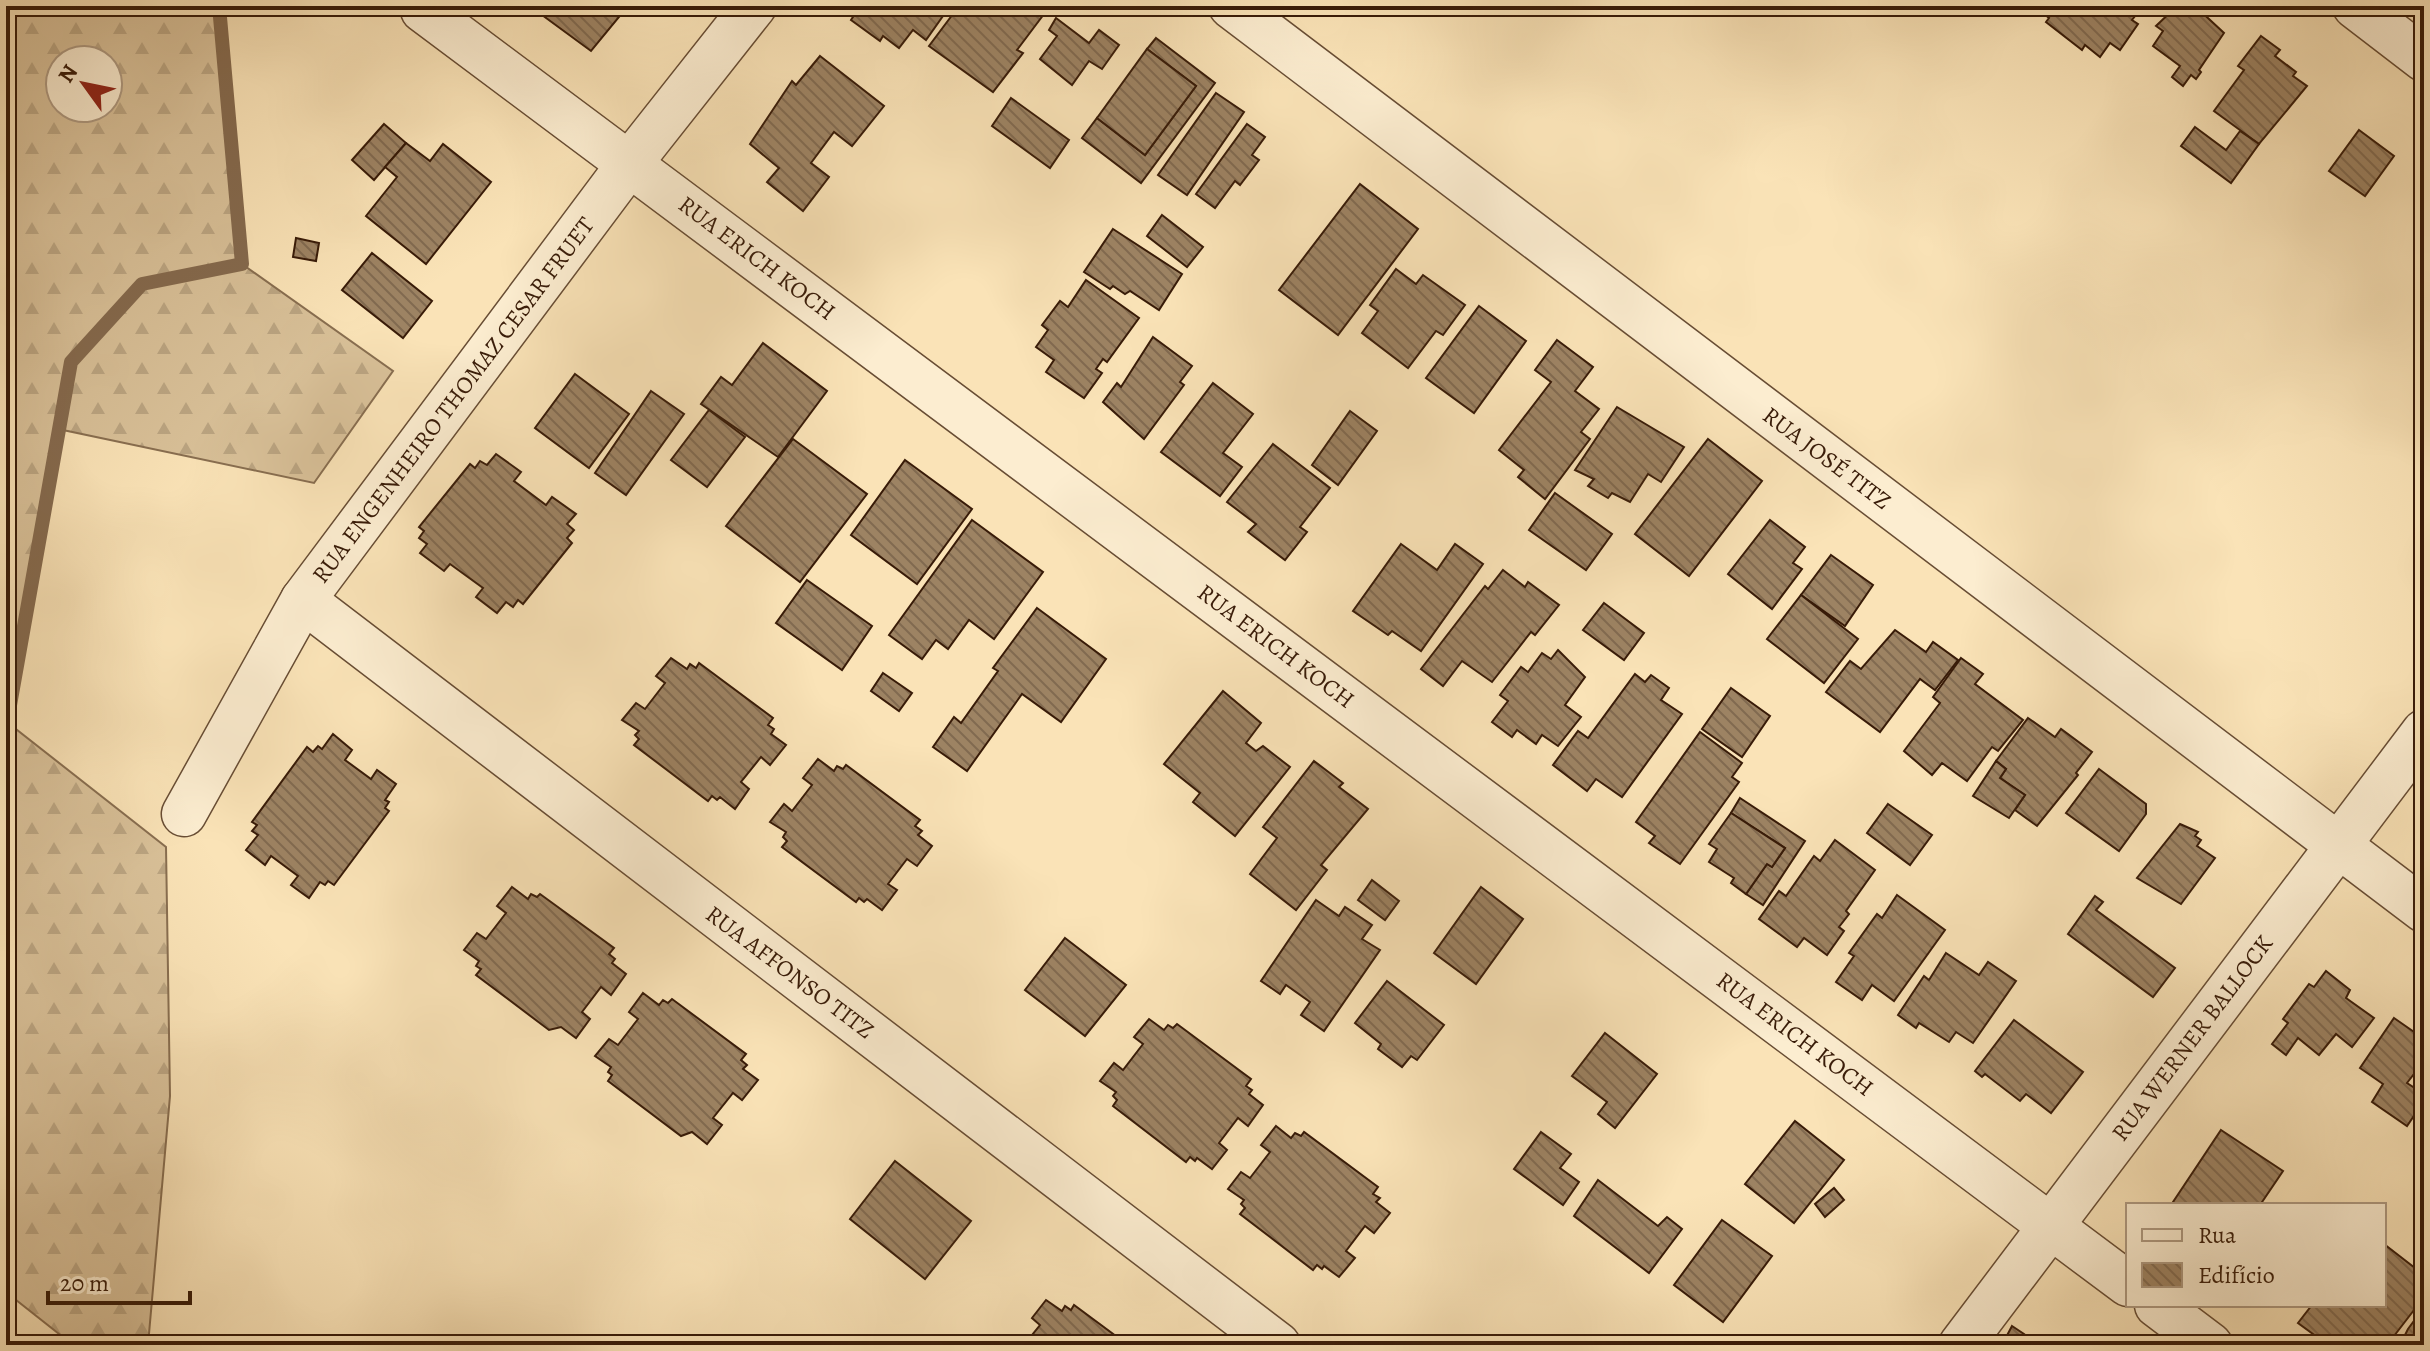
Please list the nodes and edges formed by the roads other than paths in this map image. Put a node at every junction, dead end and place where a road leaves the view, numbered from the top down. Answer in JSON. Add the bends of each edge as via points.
{"nodes":[{"id":1,"x":754,"y":6,"type":"edge"},
{"id":2,"x":1231,"y":6,"type":"edge"},
{"id":3,"x":2355,"y":6,"type":"edge"},
{"id":4,"x":423,"y":10,"type":"dead end"},
{"id":5,"x":2424,"y":59,"type":"edge"},
{"id":6,"x":630,"y":163,"type":"junction"},
{"id":7,"x":303,"y":600,"type":"junction"},
{"id":8,"x":2424,"y":732,"type":"edge"},
{"id":9,"x":184,"y":814,"type":"dead end"},
{"id":10,"x":2338,"y":845,"type":"junction"},
{"id":11,"x":2424,"y":910,"type":"edge"},
{"id":12,"x":2051,"y":1226,"type":"junction"},
{"id":13,"x":2126,"y":1282,"type":"edge"},
{"id":14,"x":2160,"y":1307,"type":"edge"},
{"id":15,"x":1278,"y":1345,"type":"edge"},
{"id":16,"x":1961,"y":1345,"type":"edge"},
{"id":17,"x":2210,"y":1345,"type":"edge"}],
"edges":[{"from":1,"to":6,"type":"street","name":"RUA ENGENHEIRO THOMAZ CESAR FRUET"},
{"from":2,"to":10,"type":"street","name":"RUA JOSÉ TITZ"},
{"from":3,"to":5,"type":"street"},
{"from":4,"to":6,"type":"street","name":"RUA ERICH KOCH"},
{"from":6,"to":7,"type":"street","name":"RUA ENGENHEIRO THOMAZ CESAR FRUET"},
{"from":6,"to":12,"type":"street","name":"RUA ERICH KOCH"},
{"from":7,"to":9,"type":"street","name":"RUA ENGENHEIRO THOMAZ CESAR FRUET"},
{"from":7,"to":15,"type":"street","name":"RUA AFFONSO TITZ"},
{"from":8,"to":10,"type":"street","name":"RUA WERNER BALLOCK"},
{"from":10,"to":11,"type":"street","name":"RUA JOSÉ TITZ"},
{"from":10,"to":12,"type":"street","name":"RUA WERNER BALLOCK"},
{"from":12,"to":13,"type":"street","name":"RUA ERICH KOCH"},
{"from":12,"to":16,"type":"street","name":"RUA WERNER BALLOCK"},
{"from":14,"to":17,"type":"street"}]}
